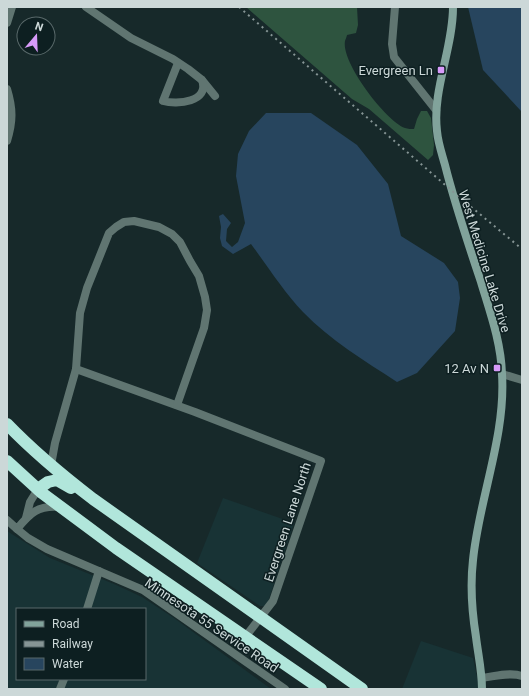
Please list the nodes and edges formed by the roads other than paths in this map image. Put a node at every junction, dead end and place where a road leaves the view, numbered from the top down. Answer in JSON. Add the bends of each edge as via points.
{"nodes":[{"id":1,"x":12,"y":7,"type":"edge"},
{"id":2,"x":86,"y":7,"type":"edge"},
{"id":3,"x":395,"y":7,"type":"edge"},
{"id":4,"x":453,"y":7,"type":"edge"},
{"id":5,"x":7,"y":22,"type":"edge"},
{"id":6,"x":178,"y":63,"type":"junction"},
{"id":7,"x":202,"y":80,"type":"junction"},
{"id":8,"x":7,"y":89,"type":"edge"},
{"id":9,"x":216,"y":96,"type":"dead end"},
{"id":10,"x":436,"y":110,"type":"junction"},
{"id":11,"x":7,"y":141,"type":"edge"},
{"id":12,"x":76,"y":369,"type":"junction"},
{"id":13,"x":502,"y":374,"type":"junction"},
{"id":14,"x":522,"y":380,"type":"edge"},
{"id":15,"x":177,"y":405,"type":"junction"},
{"id":16,"x":7,"y":424,"type":"edge"},
{"id":17,"x":7,"y":461,"type":"edge"},
{"id":18,"x":51,"y":464,"type":"junction"},
{"id":19,"x":38,"y":489,"type":"junction"},
{"id":20,"x":60,"y":507,"type":"junction"},
{"id":21,"x":26,"y":518,"type":"junction"},
{"id":22,"x":7,"y":520,"type":"edge"},
{"id":23,"x":130,"y":525,"type":"junction"},
{"id":24,"x":17,"y":529,"type":"junction"},
{"id":25,"x":99,"y":571,"type":"junction"},
{"id":26,"x":87,"y":608,"type":"edge"},
{"id":27,"x":261,"y":618,"type":"junction"},
{"id":28,"x":246,"y":636,"type":"junction"},
{"id":29,"x":522,"y":676,"type":"edge"},
{"id":30,"x":482,"y":678,"type":"junction"},
{"id":31,"x":285,"y":689,"type":"edge"},
{"id":32,"x":320,"y":689,"type":"edge"},
{"id":33,"x":362,"y":689,"type":"edge"},
{"id":34,"x":482,"y":689,"type":"edge"}],
"edges":[{"from":1,"to":5,"type":"street"},
{"from":2,"to":6,"type":"street","via":[[131,38]]},
{"from":3,"to":10,"type":"street","via":[[392,44],[394,57]]},
{"from":4,"to":10,"type":"street","name":"West Medicine Lake Drive","via":[[452,26]]},
{"from":6,"to":7,"type":"street"},
{"from":6,"to":7,"type":"street","via":[[163,101],[189,101],[197,97],[204,86]]},
{"from":7,"to":9,"type":"street"},
{"from":8,"to":11,"type":"street","via":[[12,126]]},
{"from":10,"to":13,"type":"street","name":"West Medicine Lake Drive","via":[[440,151],[497,335]]},
{"from":12,"to":15,"type":"street"},
{"from":12,"to":15,"type":"street","via":[[80,313],[109,233],[124,222],[134,221],[159,227],[180,242],[199,276],[208,310]]},
{"from":12,"to":18,"type":"street"},
{"from":13,"to":14,"type":"street"},
{"from":13,"to":30,"type":"street","name":"West Medicine Lake Drive","via":[[500,415],[472,564],[473,615]]},
{"from":15,"to":27,"type":"street","name":"Evergreen Lane North","via":[[321,461],[273,601]]},
{"from":16,"to":18,"type":"highway"},
{"from":17,"to":19,"type":"highway"},
{"from":18,"to":23,"type":"highway","via":[[93,499]]},
{"from":19,"to":20,"type":"highway"},
{"from":19,"to":21,"type":"street","via":[[30,502]]},
{"from":19,"to":23,"type":"highway","via":[[48,482],[57,480],[119,523],[124,526]]},
{"from":20,"to":21,"type":"street","via":[[48,506],[37,509]]},
{"from":20,"to":28,"type":"highway"},
{"from":21,"to":24,"type":"street"},
{"from":22,"to":24,"type":"street","name":"Minnesota 55 Service Road"},
{"from":23,"to":27,"type":"highway"},
{"from":24,"to":25,"type":"street","name":"Minnesota 55 Service Road","via":[[47,549]]},
{"from":25,"to":26,"type":"street"},
{"from":25,"to":31,"type":"street","name":"Minnesota 55 Service Road","via":[[143,590]]},
{"from":27,"to":28,"type":"street","name":"Evergreen Lane North"},
{"from":27,"to":33,"type":"highway"},
{"from":28,"to":32,"type":"highway"},
{"from":29,"to":30,"type":"street"},
{"from":30,"to":34,"type":"street","name":"West Medicine Lake Drive"}]}
